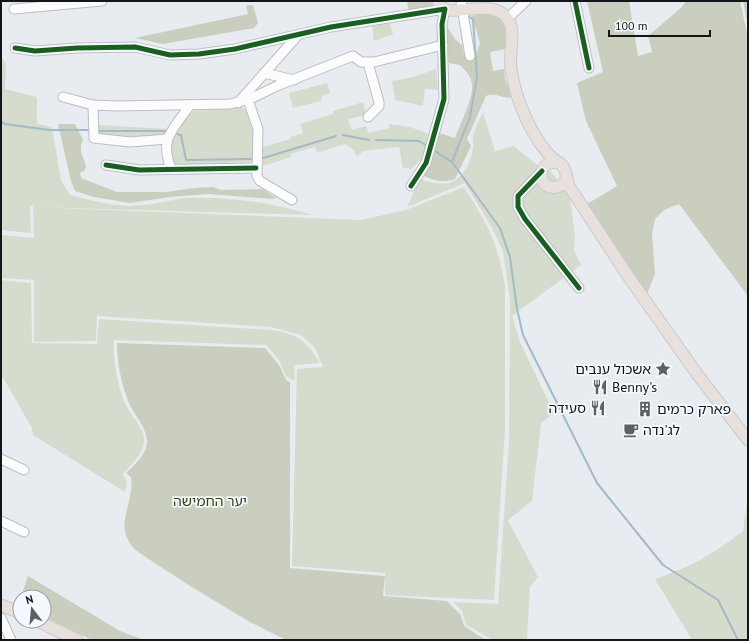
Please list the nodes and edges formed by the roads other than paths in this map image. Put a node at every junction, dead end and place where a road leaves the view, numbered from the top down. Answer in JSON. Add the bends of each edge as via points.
{"nodes":[{"id":1,"x":41,"y":1,"type":"edge"},
{"id":2,"x":102,"y":1,"type":"edge"},
{"id":3,"x":526,"y":1,"type":"edge"},
{"id":4,"x":575,"y":1,"type":"edge"},
{"id":5,"x":441,"y":5,"type":"edge"},
{"id":6,"x":462,"y":6,"type":"edge"},
{"id":7,"x":50,"y":7,"type":"junction"},
{"id":8,"x":14,"y":9,"type":"dead end"},
{"id":9,"x":508,"y":18,"type":"junction"},
{"id":10,"x":299,"y":34,"type":"junction"},
{"id":11,"x":443,"y":45,"type":"junction"},
{"id":12,"x":15,"y":48,"type":"dead end"},
{"id":13,"x":470,"y":56,"type":"dead end"},
{"id":14,"x":368,"y":63,"type":"junction"},
{"id":15,"x":589,"y":68,"type":"dead end"},
{"id":16,"x":264,"y":73,"type":"junction"},
{"id":17,"x":294,"y":80,"type":"junction"},
{"id":18,"x":63,"y":97,"type":"dead end"},
{"id":19,"x":248,"y":100,"type":"junction"},
{"id":20,"x":238,"y":103,"type":"junction"},
{"id":21,"x":93,"y":105,"type":"junction"},
{"id":22,"x":190,"y":105,"type":"junction"},
{"id":23,"x":368,"y":117,"type":"dead end"},
{"id":24,"x":167,"y":139,"type":"junction"},
{"id":25,"x":540,"y":143,"type":"junction"},
{"id":26,"x":559,"y":163,"type":"junction"},
{"id":27,"x":106,"y":165,"type":"dead end"},
{"id":28,"x":256,"y":168,"type":"junction"},
{"id":29,"x":172,"y":169,"type":"junction"},
{"id":30,"x":543,"y":169,"type":"junction"},
{"id":31,"x":567,"y":176,"type":"junction"},
{"id":32,"x":411,"y":186,"type":"dead end"},
{"id":33,"x":528,"y":187,"type":"junction"},
{"id":34,"x":551,"y":187,"type":"junction"},
{"id":35,"x":292,"y":200,"type":"dead end"},
{"id":36,"x":583,"y":206,"type":"junction"},
{"id":37,"x":579,"y":288,"type":"dead end"},
{"id":38,"x":748,"y":440,"type":"edge"},
{"id":39,"x":1,"y":459,"type":"edge"},
{"id":40,"x":24,"y":470,"type":"dead end"},
{"id":41,"x":1,"y":522,"type":"edge"},
{"id":42,"x":24,"y":532,"type":"dead end"},
{"id":43,"x":1,"y":605,"type":"edge"},
{"id":44,"x":12,"y":610,"type":"edge"},
{"id":45,"x":1,"y":618,"type":"edge"},
{"id":46,"x":52,"y":628,"type":"edge"},
{"id":47,"x":11,"y":640,"type":"edge"},
{"id":48,"x":77,"y":640,"type":"edge"}],
"edges":[{"from":1,"to":7,"type":"street"},
{"from":2,"to":7,"type":"street"},
{"from":3,"to":9,"type":"street"},
{"from":4,"to":15,"type":"street"},
{"from":5,"to":6,"type":"main road"},
{"from":5,"to":10,"type":"street"},
{"from":5,"to":11,"type":"street"},
{"from":6,"to":9,"type":"main road","via":[[493,9]]},
{"from":6,"to":13,"type":"street"},
{"from":7,"to":8,"type":"street"},
{"from":9,"to":25,"type":"main road","via":[[511,28],[510,55],[514,84],[525,114]]},
{"from":10,"to":12,"type":"street","via":[[235,49],[199,54],[170,55],[135,47],[35,51]]},
{"from":10,"to":16,"type":"street"},
{"from":11,"to":14,"type":"street"},
{"from":11,"to":32,"type":"street","via":[[444,98],[426,163]]},
{"from":14,"to":17,"type":"street","via":[[361,62],[353,56]]},
{"from":14,"to":23,"type":"street","via":[[379,106]]},
{"from":16,"to":17,"type":"street"},
{"from":16,"to":20,"type":"street"},
{"from":17,"to":19,"type":"street"},
{"from":18,"to":21,"type":"street"},
{"from":19,"to":20,"type":"street"},
{"from":19,"to":28,"type":"street","via":[[258,129]]},
{"from":20,"to":22,"type":"street"},
{"from":21,"to":22,"type":"street"},
{"from":21,"to":24,"type":"street","via":[[94,138],[130,142]]},
{"from":22,"to":24,"type":"street"},
{"from":24,"to":29,"type":"street","via":[[166,153]]},
{"from":25,"to":26,"type":"main road"},
{"from":25,"to":30,"type":"main road"},
{"from":26,"to":30,"type":"main road","via":[[551,163]]},
{"from":26,"to":31,"type":"main road","via":[[565,168]]},
{"from":27,"to":29,"type":"street","via":[[139,170]]},
{"from":28,"to":29,"type":"street"},
{"from":28,"to":35,"type":"street","via":[[260,181]]},
{"from":30,"to":33,"type":"street"},
{"from":30,"to":34,"type":"main road","via":[[542,179]]},
{"from":31,"to":34,"type":"main road","via":[[563,184]]},
{"from":31,"to":36,"type":"main road","via":[[569,186]]},
{"from":33,"to":34,"type":"street"},
{"from":33,"to":37,"type":"street","via":[[518,196],[520,213]]},
{"from":34,"to":36,"type":"main road"},
{"from":36,"to":38,"type":"main road","via":[[628,276],[697,374]]},
{"from":39,"to":40,"type":"street"},
{"from":41,"to":42,"type":"street"},
{"from":43,"to":44,"type":"main road"},
{"from":45,"to":47,"type":"street"},
{"from":46,"to":48,"type":"main road"}]}
